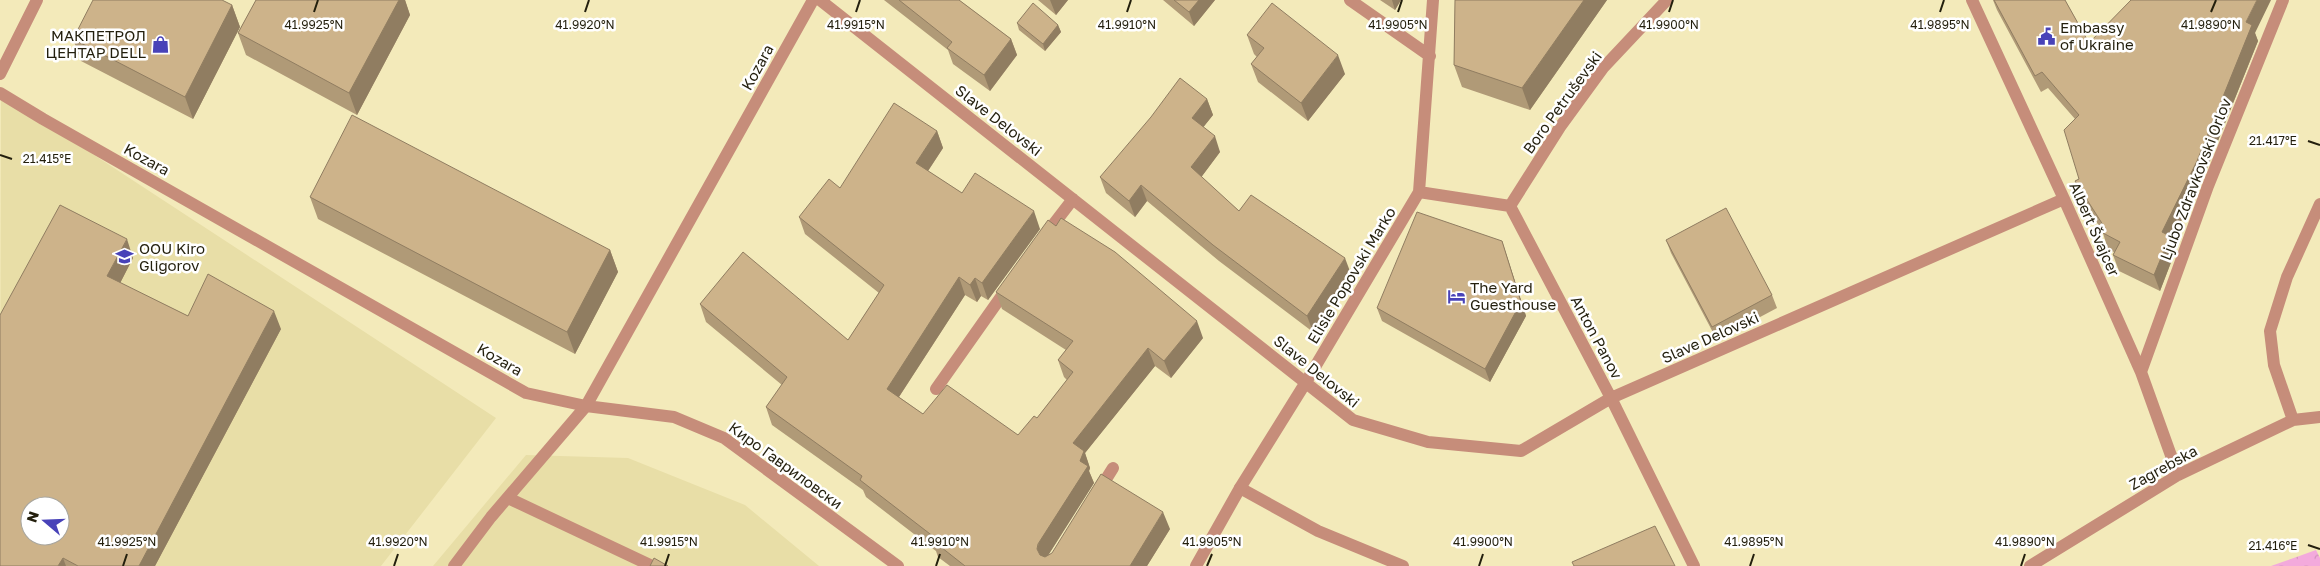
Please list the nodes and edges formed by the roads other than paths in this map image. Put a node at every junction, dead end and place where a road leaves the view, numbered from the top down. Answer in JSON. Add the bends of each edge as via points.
{"nodes":[{"id":1,"x":36,"y":0,"type":"edge"},
{"id":2,"x":813,"y":0,"type":"edge"},
{"id":3,"x":820,"y":0,"type":"edge"},
{"id":4,"x":1350,"y":0,"type":"edge"},
{"id":5,"x":1433,"y":0,"type":"edge"},
{"id":6,"x":1667,"y":0,"type":"edge"},
{"id":7,"x":1972,"y":0,"type":"edge"},
{"id":8,"x":2284,"y":0,"type":"edge"},
{"id":9,"x":1430,"y":56,"type":"junction"},
{"id":10,"x":0,"y":74,"type":"edge"},
{"id":11,"x":0,"y":93,"type":"edge"},
{"id":12,"x":1419,"y":192,"type":"junction"},
{"id":13,"x":1073,"y":199,"type":"junction"},
{"id":14,"x":2064,"y":199,"type":"junction"},
{"id":15,"x":2320,"y":204,"type":"edge"},
{"id":16,"x":1510,"y":206,"type":"junction"},
{"id":17,"x":1034,"y":250,"type":"edge"},
{"id":18,"x":1017,"y":273,"type":"edge"},
{"id":19,"x":2140,"y":372,"type":"junction"},
{"id":20,"x":1306,"y":382,"type":"junction"},
{"id":21,"x":936,"y":389,"type":"dead end"},
{"id":22,"x":1611,"y":398,"type":"junction"},
{"id":23,"x":586,"y":406,"type":"junction"},
{"id":24,"x":2320,"y":416,"type":"edge"},
{"id":25,"x":2292,"y":420,"type":"junction"},
{"id":26,"x":1113,"y":468,"type":"dead end"},
{"id":27,"x":2178,"y":475,"type":"junction"},
{"id":28,"x":1240,"y":488,"type":"junction"},
{"id":29,"x":508,"y":498,"type":"junction"},
{"id":30,"x":1092,"y":501,"type":"edge"},
{"id":31,"x":454,"y":566,"type":"edge"},
{"id":32,"x":652,"y":566,"type":"edge"},
{"id":33,"x":898,"y":566,"type":"edge"},
{"id":34,"x":1196,"y":566,"type":"edge"},
{"id":35,"x":1403,"y":566,"type":"edge"},
{"id":36,"x":1694,"y":566,"type":"edge"},
{"id":37,"x":2030,"y":566,"type":"edge"}],
"edges":[{"from":1,"to":10,"type":"street"},
{"from":2,"to":23,"type":"street","name":"Kozara"},
{"from":3,"to":13,"type":"street","name":"Slave Delovski"},
{"from":4,"to":9,"type":"street"},
{"from":5,"to":9,"type":"street","name":"Elisie Popovski Marko"},
{"from":6,"to":16,"type":"street","name":"Boro Petruševski","via":[[1603,68],[1560,127]]},
{"from":7,"to":14,"type":"street","name":"Albert Švajcer"},
{"from":8,"to":19,"type":"street","name":"Ljubo Zdravkovski Orlov","via":[[2208,186]]},
{"from":9,"to":12,"type":"street","name":"Elisie Popovski Marko"},
{"from":11,"to":23,"type":"street","name":"Kozara","via":[[526,393]]},
{"from":12,"to":16,"type":"street"},
{"from":12,"to":20,"type":"street","name":"Elisie Popovski Marko"},
{"from":13,"to":17,"type":"street"},
{"from":13,"to":20,"type":"street","name":"Slave Delovski"},
{"from":14,"to":19,"type":"street","name":"Albert Švajcer"},
{"from":14,"to":22,"type":"street","name":"Slave Delovski"},
{"from":15,"to":25,"type":"street","via":[[2286,277],[2270,331],[2274,365]]},
{"from":16,"to":22,"type":"street","name":"Anton Panov"},
{"from":18,"to":21,"type":"street"},
{"from":19,"to":27,"type":"street","name":"Albert Švajcer"},
{"from":20,"to":22,"type":"street","name":"Slave Delovski","via":[[1353,420],[1428,442],[1522,451]]},
{"from":20,"to":28,"type":"street","name":"Elisie Popovski Marko"},
{"from":22,"to":36,"type":"street","name":"Anton Panov"},
{"from":23,"to":29,"type":"street"},
{"from":23,"to":33,"type":"street","name":"Киро Гавриловски","via":[[674,417],[724,438]]},
{"from":24,"to":25,"type":"street","name":"Zagrebska"},
{"from":25,"to":27,"type":"street","name":"Zagrebska"},
{"from":26,"to":30,"type":"street"},
{"from":27,"to":37,"type":"street","name":"Zagrebska"},
{"from":28,"to":34,"type":"street","name":"Elisie Popovski Marko"},
{"from":28,"to":35,"type":"street","via":[[1318,531]]},
{"from":29,"to":31,"type":"street"},
{"from":29,"to":32,"type":"street"}]}
